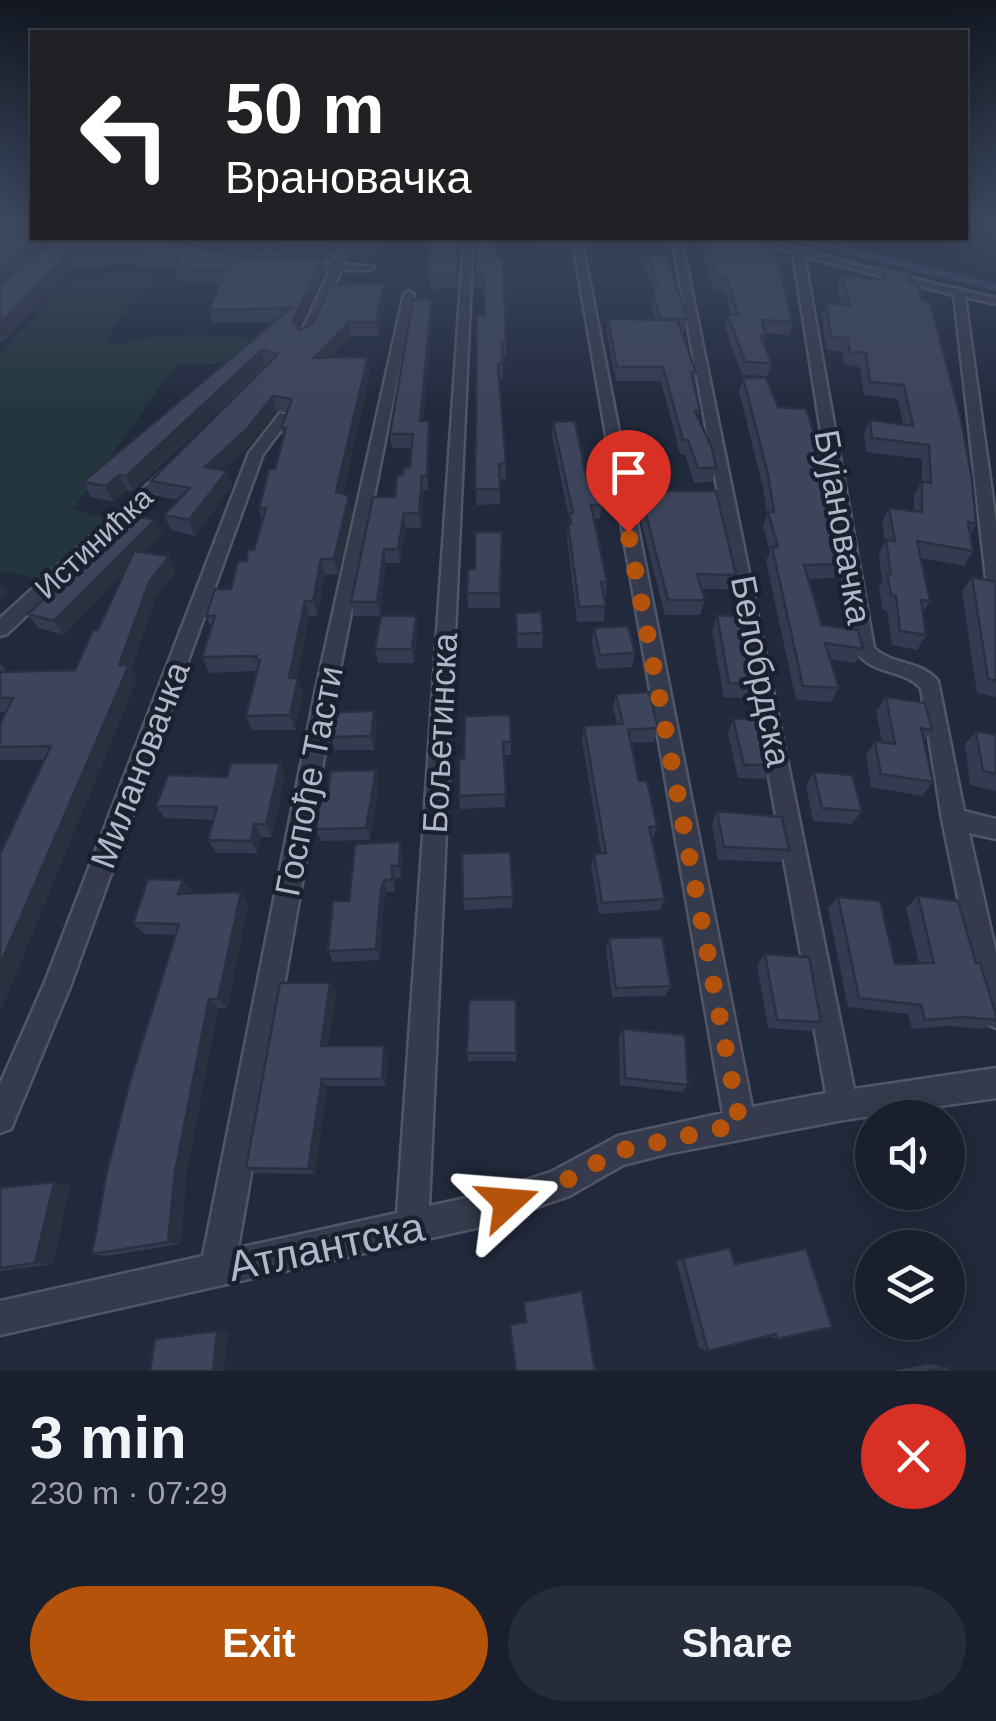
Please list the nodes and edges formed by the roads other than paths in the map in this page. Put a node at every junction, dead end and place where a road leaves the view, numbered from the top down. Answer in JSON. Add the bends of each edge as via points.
{"nodes":[{"id":1,"x":326,"y":287,"type":"edge"},
{"id":2,"x":465,"y":287,"type":"edge"},
{"id":3,"x":585,"y":287,"type":"edge"},
{"id":4,"x":685,"y":287,"type":"edge"},
{"id":5,"x":804,"y":287,"type":"edge"},
{"id":6,"x":939,"y":287,"type":"edge"},
{"id":7,"x":959,"y":292,"type":"junction"},
{"id":8,"x":409,"y":294,"type":"dead end"},
{"id":9,"x":996,"y":301,"type":"edge"},
{"id":10,"x":305,"y":337,"type":"edge"},
{"id":11,"x":286,"y":416,"type":"edge"},
{"id":12,"x":186,"y":456,"type":"edge"},
{"id":13,"x":996,"y":587,"type":"edge"},
{"id":14,"x":0,"y":629,"type":"edge"},
{"id":15,"x":954,"y":818,"type":"junction"},
{"id":16,"x":996,"y":829,"type":"edge"},
{"id":17,"x":996,"y":1014,"type":"edge"},
{"id":18,"x":996,"y":1083,"type":"edge"},
{"id":19,"x":843,"y":1105,"type":"junction"},
{"id":20,"x":0,"y":1118,"type":"edge"},
{"id":21,"x":740,"y":1124,"type":"junction"},
{"id":22,"x":412,"y":1228,"type":"junction"},
{"id":23,"x":217,"y":1270,"type":"junction"},
{"id":24,"x":0,"y":1318,"type":"edge"}],
"edges":[{"from":1,"to":10,"type":"street"},
{"from":2,"to":22,"type":"street","name":"Бољетинска"},
{"from":3,"to":21,"type":"street"},
{"from":4,"to":19,"type":"street","name":"Белобрдска"},
{"from":5,"to":15,"type":"street","name":"Бујановачка","via":[[865,650],[879,665],[928,679]]},
{"from":6,"to":7,"type":"street"},
{"from":7,"to":9,"type":"street"},
{"from":7,"to":13,"type":"street"},
{"from":8,"to":23,"type":"street","name":"Госпође Тасти","via":[[326,688]]},
{"from":11,"to":20,"type":"street","name":"Милановачка","via":[[256,454],[57,986]]},
{"from":12,"to":14,"type":"street","name":"Истинићка"},
{"from":15,"to":16,"type":"street"},
{"from":15,"to":17,"type":"street"},
{"from":18,"to":19,"type":"street","name":"Атлантска"},
{"from":19,"to":21,"type":"street","name":"Атлантска"},
{"from":21,"to":22,"type":"street","name":"Атлантска","via":[[618,1151],[558,1185]]},
{"from":22,"to":23,"type":"street","name":"Атлантска"},
{"from":23,"to":24,"type":"street","name":"Атлантска"}]}
